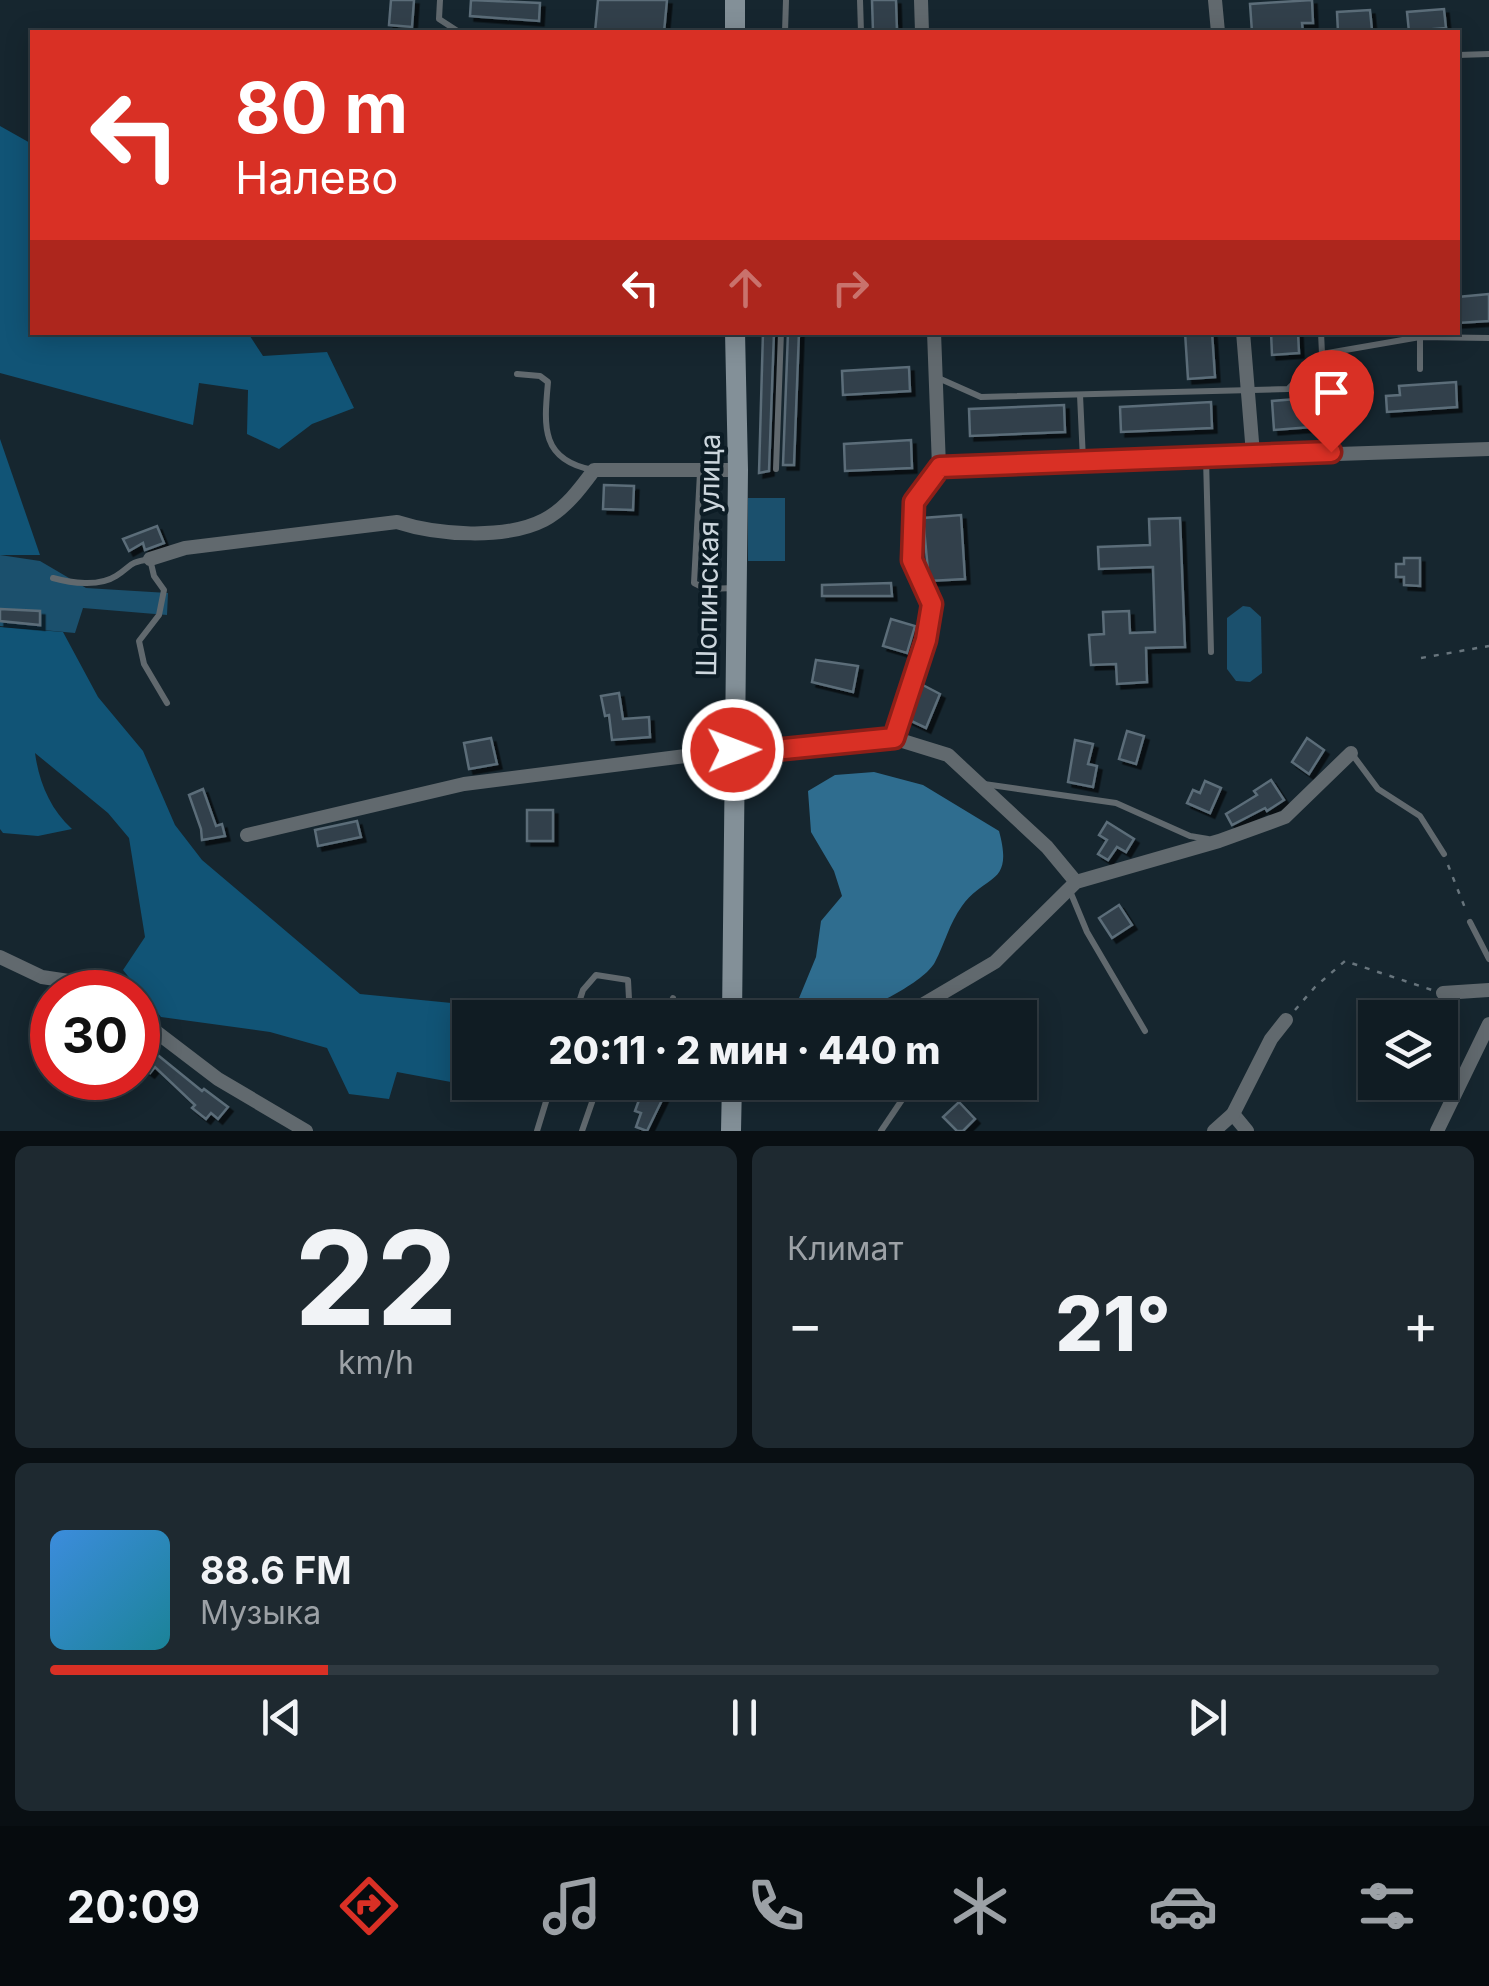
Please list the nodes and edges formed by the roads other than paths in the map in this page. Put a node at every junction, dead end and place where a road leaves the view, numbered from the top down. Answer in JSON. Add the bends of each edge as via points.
{"nodes":[{"id":1,"x":440,"y":0,"type":"edge"},
{"id":2,"x":735,"y":0,"type":"edge"},
{"id":3,"x":786,"y":0,"type":"edge"},
{"id":4,"x":860,"y":0,"type":"edge"},
{"id":5,"x":921,"y":0,"type":"edge"},
{"id":6,"x":1216,"y":0,"type":"edge"},
{"id":7,"x":456,"y":30,"type":"edge"},
{"id":8,"x":735,"y":30,"type":"edge"},
{"id":9,"x":785,"y":30,"type":"edge"},
{"id":10,"x":861,"y":30,"type":"edge"},
{"id":11,"x":922,"y":30,"type":"edge"},
{"id":12,"x":1218,"y":30,"type":"edge"},
{"id":13,"x":1489,"y":54,"type":"edge"},
{"id":14,"x":1460,"y":56,"type":"edge"},
{"id":15,"x":735,"y":335,"type":"edge"},
{"id":16,"x":781,"y":335,"type":"edge"},
{"id":17,"x":934,"y":335,"type":"edge"},
{"id":18,"x":1243,"y":335,"type":"edge"},
{"id":19,"x":1321,"y":335,"type":"edge"},
{"id":20,"x":1420,"y":335,"type":"edge"},
{"id":21,"x":1489,"y":338,"type":"edge"},
{"id":22,"x":1322,"y":354,"type":"junction"},
{"id":23,"x":1420,"y":368,"type":"dead end"},
{"id":24,"x":516,"y":374,"type":"dead end"},
{"id":25,"x":936,"y":377,"type":"junction"},
{"id":26,"x":1248,"y":391,"type":"junction"},
{"id":27,"x":1080,"y":395,"type":"junction"},
{"id":28,"x":1489,"y":449,"type":"edge"},
{"id":29,"x":1253,"y":454,"type":"junction"},
{"id":30,"x":1206,"y":456,"type":"junction"},
{"id":31,"x":1083,"y":461,"type":"junction"},
{"id":32,"x":940,"y":467,"type":"junction"},
{"id":33,"x":776,"y":468,"type":"dead end"},
{"id":34,"x":594,"y":470,"type":"junction"},
{"id":35,"x":738,"y":470,"type":"junction"},
{"id":36,"x":700,"y":472,"type":"junction"},
{"id":37,"x":150,"y":559,"type":"junction"},
{"id":38,"x":53,"y":578,"type":"dead end"},
{"id":39,"x":736,"y":588,"type":"junction"},
{"id":40,"x":1211,"y":652,"type":"dead end"},
{"id":41,"x":167,"y":703,"type":"dead end"},
{"id":42,"x":894,"y":738,"type":"junction"},
{"id":43,"x":733,"y":750,"type":"junction"},
{"id":44,"x":1352,"y":753,"type":"joint"},
{"id":45,"x":979,"y":784,"type":"junction"},
{"id":46,"x":247,"y":835,"type":"dead end"},
{"id":47,"x":1219,"y":841,"type":"junction"},
{"id":48,"x":1444,"y":854,"type":"road end"},
{"id":49,"x":1073,"y":886,"type":"junction"},
{"id":50,"x":1470,"y":922,"type":"road end"},
{"id":51,"x":0,"y":957,"type":"edge"},
{"id":52,"x":1489,"y":959,"type":"edge"},
{"id":53,"x":30,"y":971,"type":"edge"},
{"id":54,"x":1489,"y":990,"type":"edge"},
{"id":55,"x":1443,"y":994,"type":"road end"},
{"id":56,"x":579,"y":1000,"type":"edge"},
{"id":57,"x":629,"y":1000,"type":"edge"},
{"id":58,"x":732,"y":1000,"type":"edge"},
{"id":59,"x":931,"y":1000,"type":"edge"},
{"id":60,"x":1286,"y":1020,"type":"road end"},
{"id":61,"x":1489,"y":1024,"type":"edge"},
{"id":62,"x":1144,"y":1030,"type":"dead end"},
{"id":63,"x":160,"y":1035,"type":"edge"},
{"id":64,"x":546,"y":1100,"type":"edge"},
{"id":65,"x":593,"y":1100,"type":"edge"},
{"id":66,"x":732,"y":1100,"type":"edge"},
{"id":67,"x":902,"y":1100,"type":"edge"},
{"id":68,"x":1234,"y":1114,"type":"junction"},
{"id":69,"x":306,"y":1131,"type":"edge"},
{"id":70,"x":537,"y":1131,"type":"edge"},
{"id":71,"x":582,"y":1131,"type":"edge"},
{"id":72,"x":732,"y":1131,"type":"edge"},
{"id":73,"x":881,"y":1131,"type":"edge"},
{"id":74,"x":1214,"y":1131,"type":"edge"},
{"id":75,"x":1248,"y":1131,"type":"edge"},
{"id":76,"x":1437,"y":1131,"type":"edge"}],
"edges":[{"from":1,"to":7,"type":"lane","via":[[439,19]]},
{"from":2,"to":8,"type":"street"},
{"from":3,"to":9,"type":"lane"},
{"from":4,"to":10,"type":"lane"},
{"from":5,"to":11,"type":"street"},
{"from":6,"to":12,"type":"street"},
{"from":13,"to":14,"type":"lane"},
{"from":15,"to":35,"type":"street","name":"Шопинская улица"},
{"from":16,"to":33,"type":"lane"},
{"from":17,"to":25,"type":"street"},
{"from":18,"to":26,"type":"street"},
{"from":19,"to":22,"type":"lane"},
{"from":20,"to":21,"type":"lane"},
{"from":20,"to":22,"type":"lane"},
{"from":20,"to":23,"type":"lane"},
{"from":22,"to":26,"type":"lane","via":[[1288,389]]},
{"from":24,"to":34,"type":"lane","via":[[548,382],[548,440],[571,466]]},
{"from":25,"to":27,"type":"lane","via":[[981,398]]},
{"from":25,"to":32,"type":"street"},
{"from":26,"to":27,"type":"lane"},
{"from":26,"to":29,"type":"street"},
{"from":27,"to":31,"type":"lane"},
{"from":28,"to":29,"type":"street"},
{"from":29,"to":30,"type":"street"},
{"from":30,"to":31,"type":"street"},
{"from":30,"to":40,"type":"lane"},
{"from":31,"to":32,"type":"street"},
{"from":32,"to":42,"type":"lane","via":[[914,502],[912,560],[932,604]]},
{"from":34,"to":36,"type":"street"},
{"from":34,"to":37,"type":"street","via":[[576,496],[544,520],[506,532],[427,532],[396,522],[185,548]]},
{"from":35,"to":36,"type":"street"},
{"from":35,"to":39,"type":"street","name":"Шопинская улица"},
{"from":36,"to":39,"type":"lane","via":[[694,582],[706,589]]},
{"from":37,"to":38,"type":"lane","via":[[130,562],[114,578],[75,584]]},
{"from":37,"to":41,"type":"lane","via":[[164,590],[159,615],[139,641]]},
{"from":39,"to":43,"type":"street","name":"Шопинская улица"},
{"from":42,"to":43,"type":"street"},
{"from":42,"to":45,"type":"street","via":[[948,754]]},
{"from":43,"to":46,"type":"street","via":[[464,784]]},
{"from":43,"to":58,"type":"street","name":"Шопинская улица"},
{"from":44,"to":47,"type":"street","via":[[1285,817]]},
{"from":44,"to":48,"type":"lane","via":[[1378,789],[1420,816]]},
{"from":45,"to":47,"type":"lane","via":[[1116,804],[1190,836]]},
{"from":45,"to":49,"type":"street","via":[[1047,846]]},
{"from":47,"to":49,"type":"street"},
{"from":49,"to":59,"type":"street","via":[[996,962]]},
{"from":49,"to":62,"type":"lane","via":[[1087,932]]},
{"from":50,"to":52,"type":"lane"},
{"from":51,"to":53,"type":"street"},
{"from":54,"to":55,"type":"street"},
{"from":56,"to":57,"type":"lane","via":[[596,975],[628,980]]},
{"from":60,"to":68,"type":"street"},
{"from":61,"to":76,"type":"street"},
{"from":63,"to":69,"type":"street","via":[[218,1079]]},
{"from":64,"to":70,"type":"lane"},
{"from":65,"to":71,"type":"lane"},
{"from":66,"to":72,"type":"street"},
{"from":67,"to":73,"type":"lane"},
{"from":68,"to":74,"type":"street"},
{"from":68,"to":75,"type":"street"}]}
